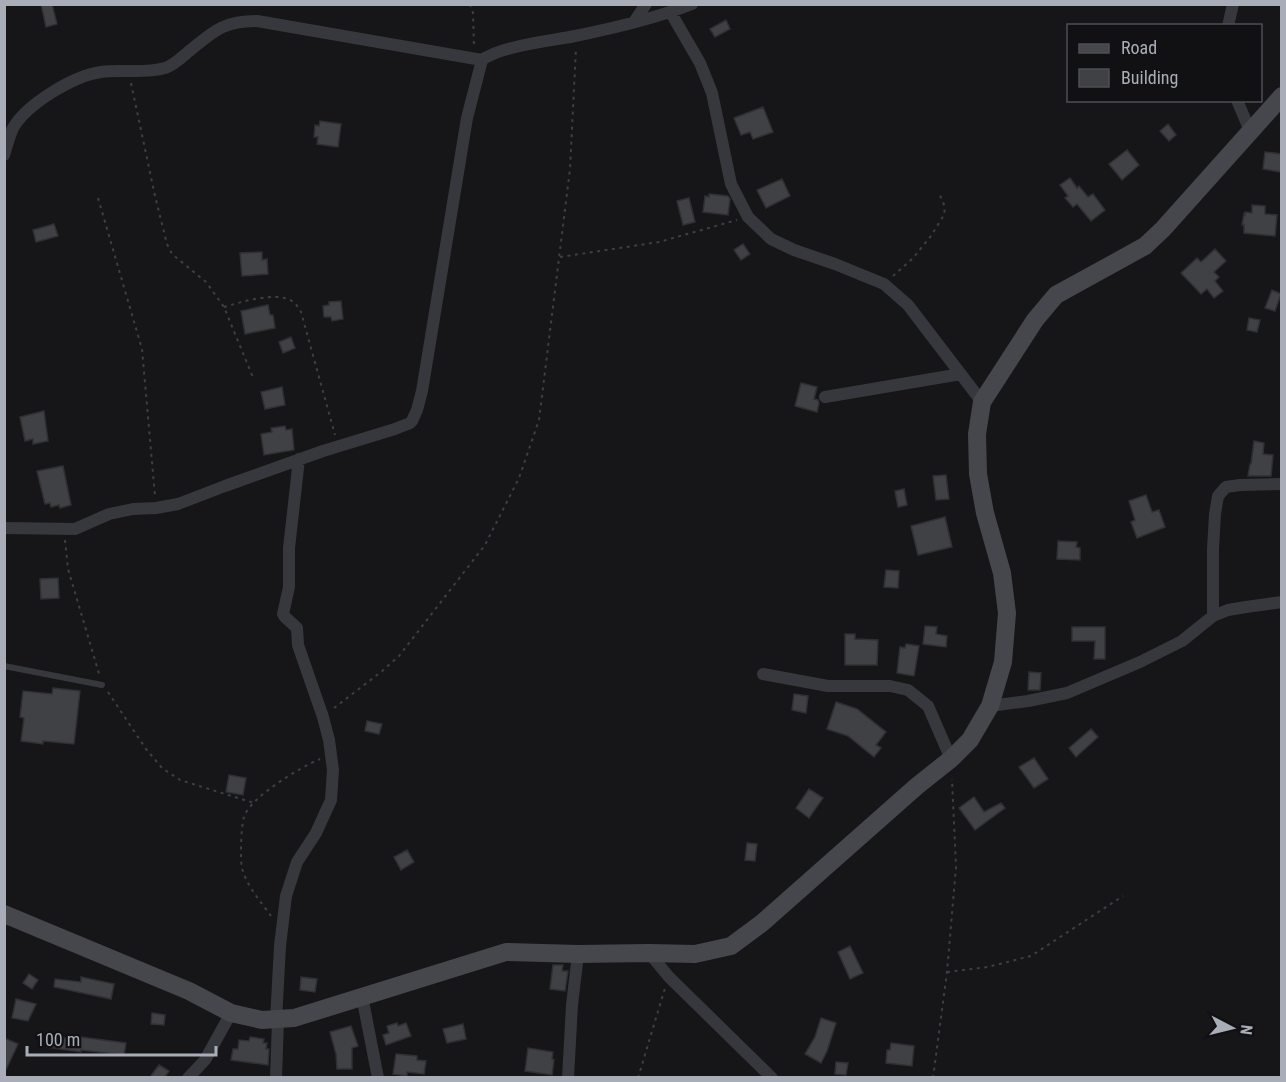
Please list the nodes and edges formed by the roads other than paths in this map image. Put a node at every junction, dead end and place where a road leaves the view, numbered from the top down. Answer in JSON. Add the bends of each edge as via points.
{"nodes":[{"id":1,"x":646,"y":4,"type":"edge"},
{"id":2,"x":692,"y":4,"type":"edge"},
{"id":3,"x":1233,"y":4,"type":"edge"},
{"id":4,"x":671,"y":13,"type":"junction"},
{"id":5,"x":634,"y":22,"type":"junction"},
{"id":6,"x":1228,"y":24,"type":"edge"},
{"id":7,"x":478,"y":59,"type":"junction"},
{"id":8,"x":1281,"y":96,"type":"edge"},
{"id":9,"x":1238,"y":102,"type":"edge"},
{"id":10,"x":1250,"y":130,"type":"junction"},
{"id":11,"x":4,"y":155,"type":"edge"},
{"id":12,"x":961,"y":374,"type":"junction"},
{"id":13,"x":825,"y":397,"type":"dead end"},
{"id":14,"x":982,"y":402,"type":"junction"},
{"id":15,"x":299,"y":459,"type":"junction"},
{"id":16,"x":1281,"y":483,"type":"edge"},
{"id":17,"x":4,"y":528,"type":"edge"},
{"id":18,"x":1281,"y":602,"type":"edge"},
{"id":19,"x":1212,"y":616,"type":"junction"},
{"id":20,"x":4,"y":666,"type":"edge"},
{"id":21,"x":763,"y":674,"type":"dead end"},
{"id":22,"x":102,"y":685,"type":"road end"},
{"id":23,"x":990,"y":706,"type":"junction"},
{"id":24,"x":951,"y":759,"type":"junction"},
{"id":25,"x":4,"y":914,"type":"edge"},
{"id":26,"x":649,"y":953,"type":"junction"},
{"id":27,"x":578,"y":954,"type":"junction"},
{"id":28,"x":362,"y":996,"type":"junction"},
{"id":29,"x":231,"y":1012,"type":"junction"},
{"id":30,"x":277,"y":1020,"type":"junction"},
{"id":31,"x":188,"y":1077,"type":"edge"},
{"id":32,"x":276,"y":1077,"type":"edge"},
{"id":33,"x":378,"y":1077,"type":"edge"},
{"id":34,"x":568,"y":1077,"type":"edge"},
{"id":35,"x":772,"y":1077,"type":"edge"}],
"edges":[{"from":1,"to":5,"type":"street"},
{"from":2,"to":4,"type":"street"},
{"from":3,"to":6,"type":"street"},
{"from":4,"to":5,"type":"street"},
{"from":4,"to":12,"type":"street","via":[[700,63],[712,93],[731,184],[748,217],[771,239],[884,284],[908,305]]},
{"from":5,"to":7,"type":"street"},
{"from":7,"to":11,"type":"street","via":[[245,21],[218,28],[167,68],[99,72],[72,81],[23,115]]},
{"from":7,"to":15,"type":"street","via":[[417,410],[410,423]]},
{"from":8,"to":10,"type":"street"},
{"from":9,"to":10,"type":"street"},
{"from":10,"to":14,"type":"street","via":[[1145,246],[1056,295],[1035,320]]},
{"from":12,"to":13,"type":"street"},
{"from":12,"to":14,"type":"street"},
{"from":14,"to":23,"type":"street","via":[[977,434],[978,474],[1002,573],[1007,613],[1004,662]]},
{"from":15,"to":17,"type":"street","via":[[178,504],[109,514],[75,529]]},
{"from":15,"to":30,"type":"street","via":[[289,548],[289,587],[283,614],[297,628],[298,645],[323,717],[333,770],[331,800],[297,862],[286,896]]},
{"from":16,"to":19,"type":"street","via":[[1226,487],[1218,496]]},
{"from":18,"to":19,"type":"street"},
{"from":19,"to":23,"type":"street","via":[[1182,641],[1067,693]]},
{"from":20,"to":22,"type":"lane"},
{"from":21,"to":24,"type":"street","via":[[828,686],[890,686],[908,690],[928,706]]},
{"from":23,"to":24,"type":"street","via":[[970,740]]},
{"from":24,"to":26,"type":"street","via":[[731,946],[695,954]]},
{"from":25,"to":29,"type":"street"},
{"from":26,"to":27,"type":"street"},
{"from":26,"to":35,"type":"street"},
{"from":27,"to":28,"type":"street","via":[[506,952]]},
{"from":27,"to":34,"type":"street"},
{"from":28,"to":30,"type":"street"},
{"from":28,"to":33,"type":"street"},
{"from":29,"to":30,"type":"street"},
{"from":29,"to":31,"type":"street","via":[[205,1060]]},
{"from":30,"to":32,"type":"street"}]}
